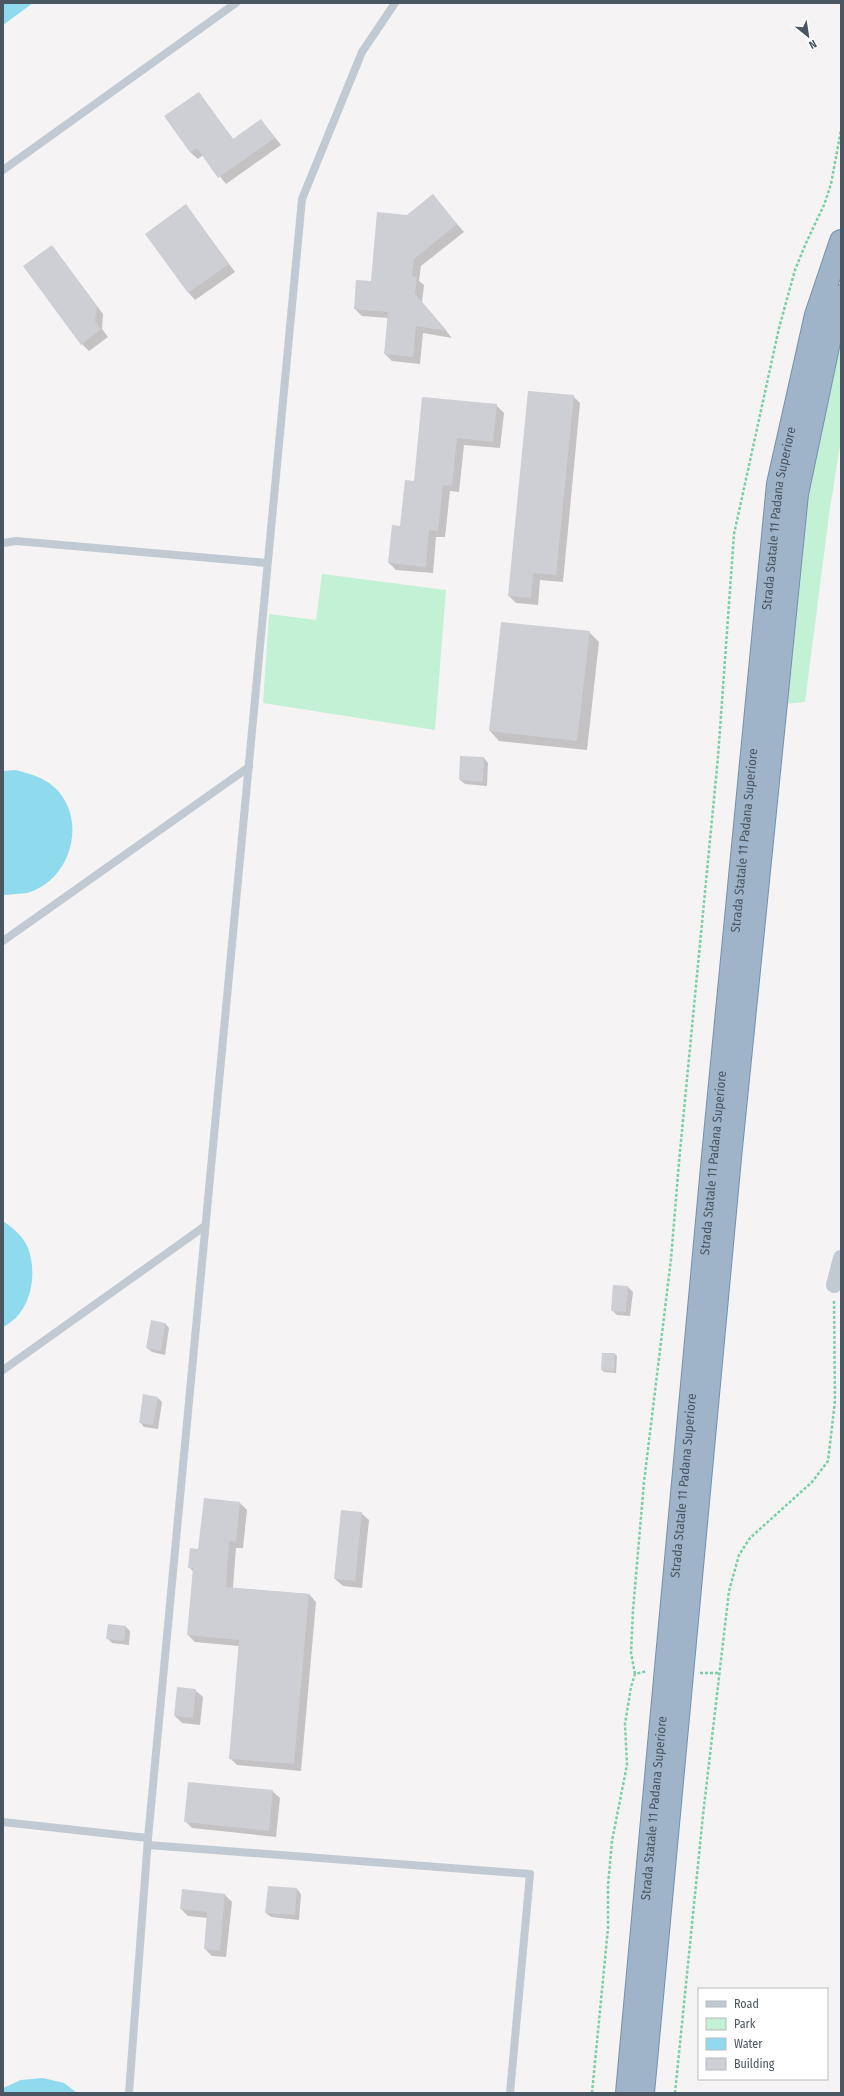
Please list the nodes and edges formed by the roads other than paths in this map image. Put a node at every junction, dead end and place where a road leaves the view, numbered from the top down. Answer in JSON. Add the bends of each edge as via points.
{"nodes":[{"id":1,"x":236,"y":3,"type":"edge"},
{"id":2,"x":395,"y":3,"type":"edge"},
{"id":3,"x":3,"y":170,"type":"edge"},
{"id":4,"x":841,"y":241,"type":"edge"},
{"id":5,"x":841,"y":296,"type":"edge"},
{"id":6,"x":3,"y":543,"type":"edge"},
{"id":7,"x":267,"y":563,"type":"junction"},
{"id":8,"x":249,"y":766,"type":"junction"},
{"id":9,"x":3,"y":941,"type":"edge"},
{"id":10,"x":205,"y":1226,"type":"junction"},
{"id":11,"x":841,"y":1258,"type":"edge"},
{"id":12,"x":834,"y":1285,"type":"road end"},
{"id":13,"x":3,"y":1370,"type":"edge"},
{"id":14,"x":3,"y":1822,"type":"edge"},
{"id":15,"x":148,"y":1842,"type":"junction"},
{"id":16,"x":129,"y":2093,"type":"edge"},
{"id":17,"x":510,"y":2093,"type":"edge"},
{"id":18,"x":626,"y":2093,"type":"edge"},
{"id":19,"x":643,"y":2093,"type":"edge"}],
"edges":[{"from":1,"to":3,"type":"lane"},
{"from":2,"to":7,"type":"lane","via":[[362,52],[302,199]]},
{"from":4,"to":18,"type":"highway","name":"Strada Statale 11 Padana Superiore","via":[[816,315],[778,484]]},
{"from":5,"to":19,"type":"highway","name":"Strada Statale 11 Padana Superiore","via":[[834,318],[797,494],[731,1150]]},
{"from":6,"to":7,"type":"lane","via":[[16,541]]},
{"from":7,"to":8,"type":"lane"},
{"from":8,"to":9,"type":"lane"},
{"from":8,"to":10,"type":"lane"},
{"from":10,"to":13,"type":"lane"},
{"from":10,"to":15,"type":"lane"},
{"from":11,"to":12,"type":"street"},
{"from":14,"to":15,"type":"lane"},
{"from":15,"to":16,"type":"lane"},
{"from":15,"to":17,"type":"lane","via":[[530,1874]]}]}
